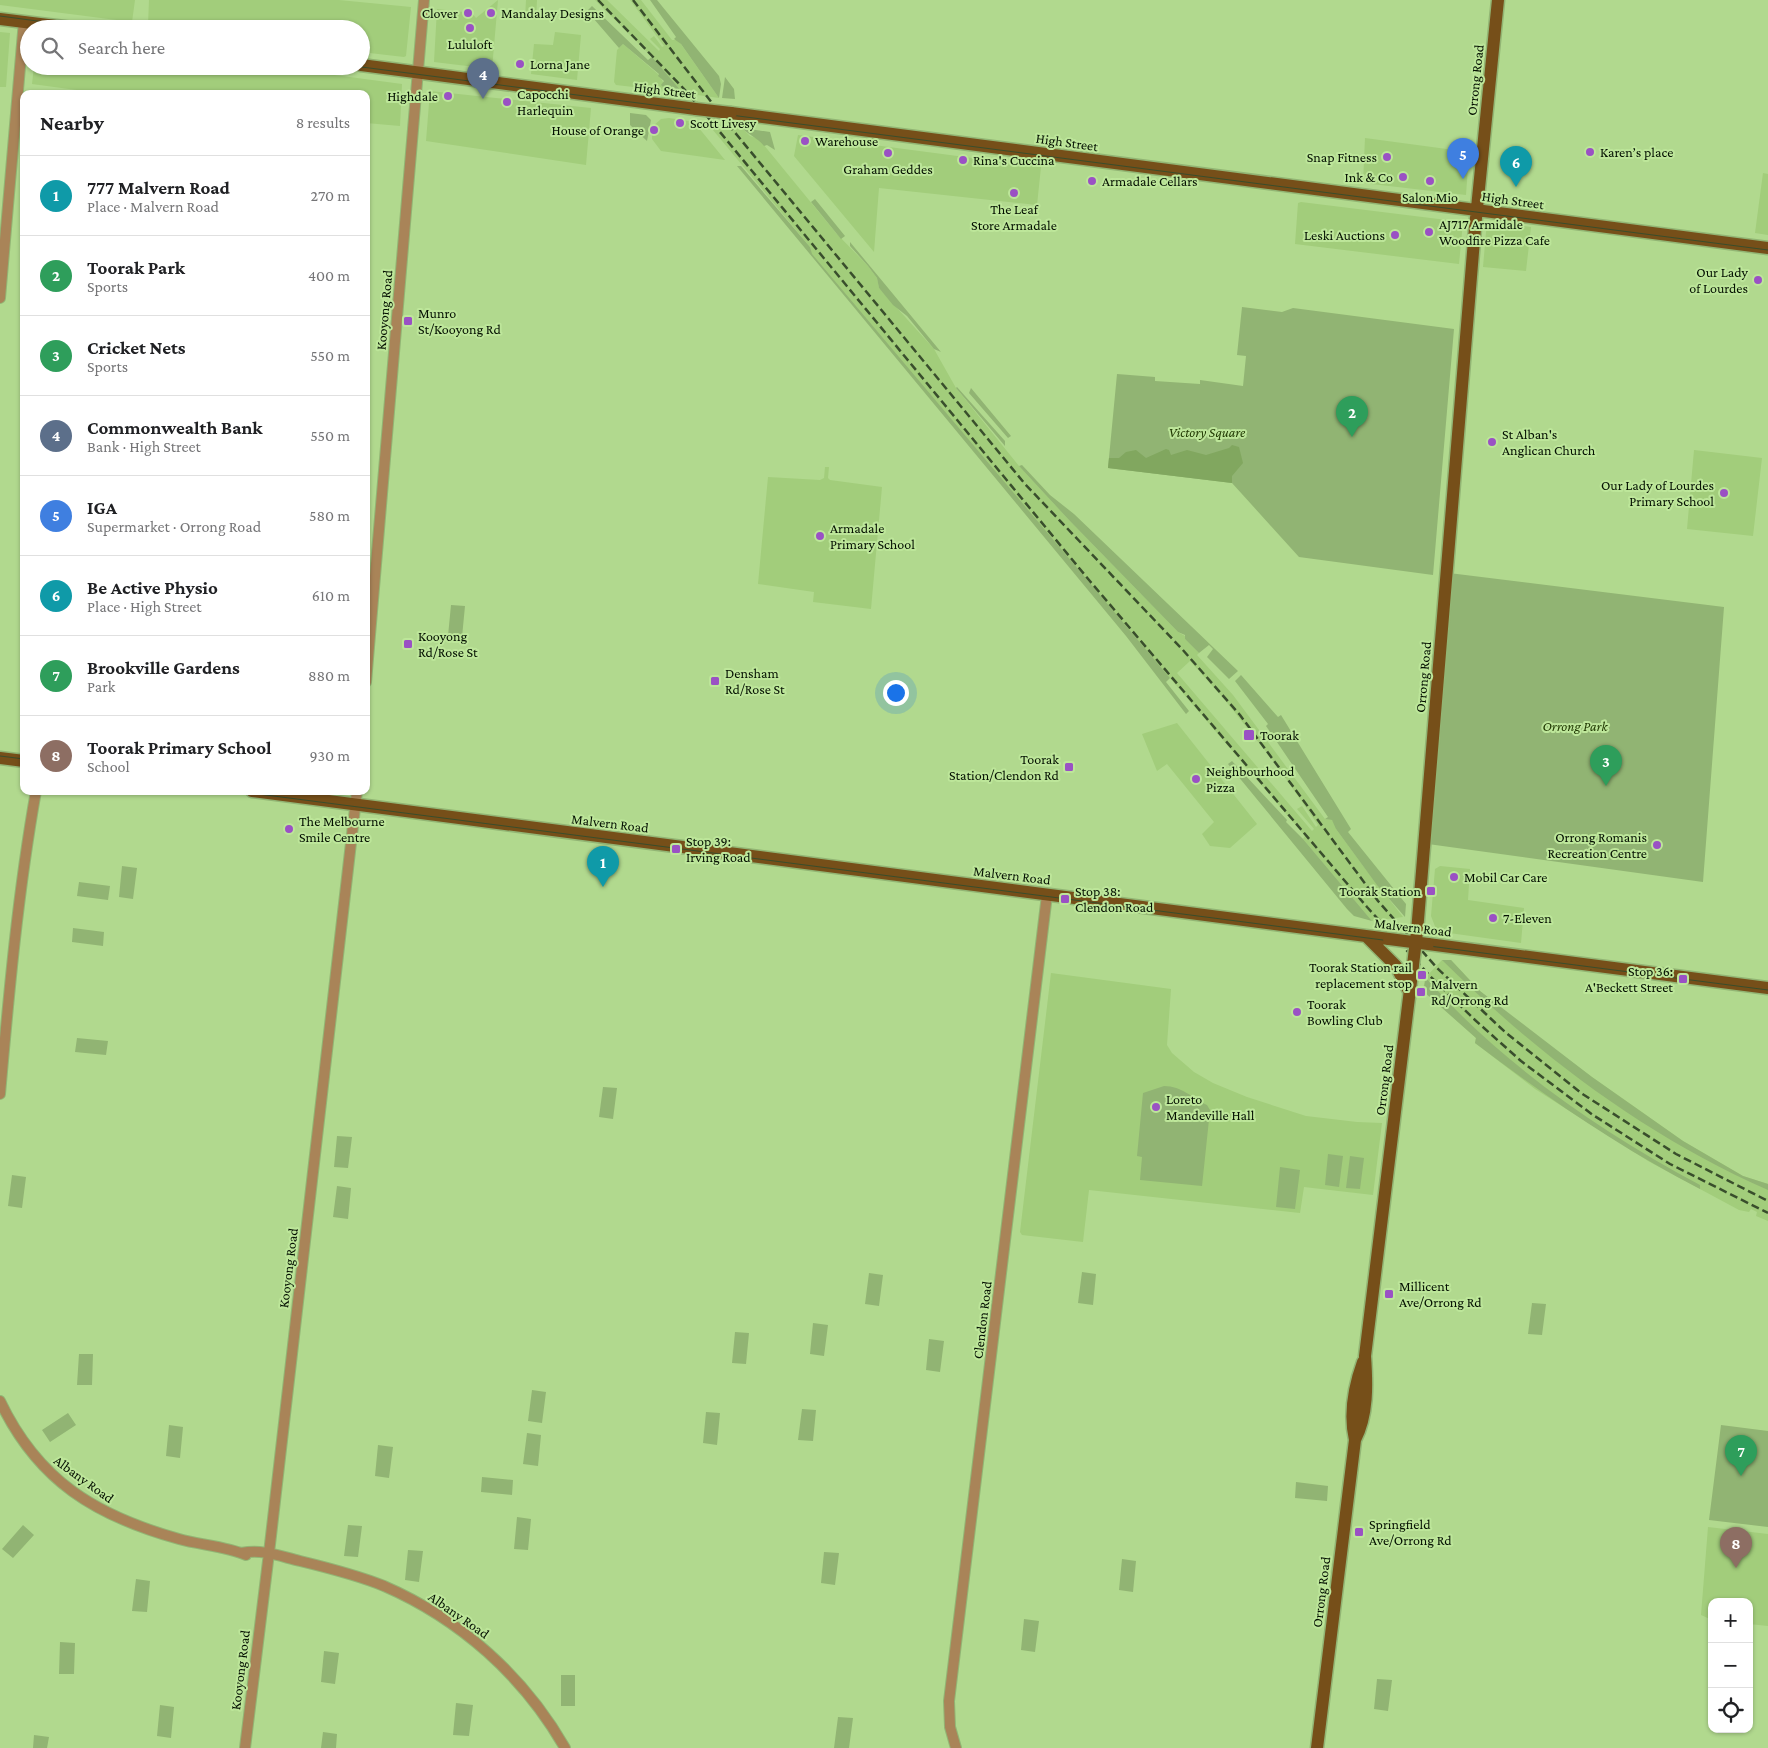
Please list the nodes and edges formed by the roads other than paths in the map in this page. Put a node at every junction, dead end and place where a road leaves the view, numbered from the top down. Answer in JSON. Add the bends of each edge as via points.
{"nodes":[{"id":1,"x":424,"y":0,"type":"edge"},
{"id":2,"x":1498,"y":0,"type":"edge"},
{"id":3,"x":0,"y":18,"type":"edge"},
{"id":4,"x":20,"y":21,"type":"edge"},
{"id":5,"x":370,"y":66,"type":"edge"},
{"id":6,"x":20,"y":68,"type":"edge"},
{"id":7,"x":418,"y":72,"type":"junction"},
{"id":8,"x":1477,"y":211,"type":"junction"},
{"id":9,"x":1768,"y":248,"type":"edge"},
{"id":10,"x":0,"y":298,"type":"edge"},
{"id":11,"x":370,"y":635,"type":"edge"},
{"id":12,"x":0,"y":758,"type":"edge"},
{"id":13,"x":20,"y":760,"type":"edge"},
{"id":14,"x":35,"y":795,"type":"edge"},
{"id":15,"x":282,"y":795,"type":"edge"},
{"id":16,"x":357,"y":795,"type":"edge"},
{"id":17,"x":356,"y":805,"type":"junction"},
{"id":18,"x":1047,"y":895,"type":"junction"},
{"id":19,"x":1367,"y":936,"type":"junction"},
{"id":20,"x":1420,"y":940,"type":"junction"},
{"id":21,"x":1768,"y":988,"type":"edge"},
{"id":22,"x":1410,"y":994,"type":"junction"},
{"id":23,"x":0,"y":1094,"type":"edge"},
{"id":24,"x":0,"y":1400,"type":"edge"},
{"id":25,"x":269,"y":1556,"type":"junction"},
{"id":26,"x":245,"y":1748,"type":"edge"},
{"id":27,"x":565,"y":1748,"type":"edge"},
{"id":28,"x":956,"y":1748,"type":"edge"},
{"id":29,"x":1317,"y":1748,"type":"edge"}],
"edges":[{"from":1,"to":7,"type":"street","name":"Kooyong Road"},
{"from":2,"to":8,"type":"main road","name":"Orrong Road"},
{"from":3,"to":4,"type":"main road"},
{"from":5,"to":7,"type":"main road","name":"High Street"},
{"from":6,"to":10,"type":"street"},
{"from":7,"to":8,"type":"main road","name":"High Street","bridge":true},
{"from":7,"to":11,"type":"street","name":"Kooyong Road"},
{"from":8,"to":9,"type":"main road","name":"High Street"},
{"from":8,"to":20,"type":"main road","name":"Orrong Road"},
{"from":12,"to":13,"type":"main road"},
{"from":14,"to":23,"type":"street","via":[[11,958]]},
{"from":15,"to":17,"type":"main road","name":"Malvern Road"},
{"from":16,"to":17,"type":"street","name":"Kooyong Road"},
{"from":17,"to":18,"type":"main road","name":"Malvern Road"},
{"from":17,"to":25,"type":"street","name":"Kooyong Road"},
{"from":18,"to":19,"type":"main road","name":"Malvern Road"},
{"from":18,"to":28,"type":"street","name":"Clendon Road","via":[[949,1701],[950,1727]]},
{"from":19,"to":20,"type":"main road","name":"Malvern Road","bridge":true},
{"from":19,"to":22,"type":"main road","via":[[1396,966]]},
{"from":20,"to":21,"type":"main road","name":"Malvern Road"},
{"from":20,"to":22,"type":"main road","name":"Orrong Road","bridge":true},
{"from":22,"to":29,"type":"main road","name":"Orrong Road","via":[[1365,1356],[1357,1380],[1351,1423],[1355,1440]]},
{"from":24,"to":25,"type":"street","name":"Albany Road","via":[[29,1452],[40,1464],[113,1517],[198,1544]]},
{"from":25,"to":26,"type":"street","name":"Kooyong Road"},
{"from":25,"to":27,"type":"street","name":"Albany Road","via":[[287,1556],[331,1568],[384,1586],[429,1609],[488,1652],[517,1681]]}]}
